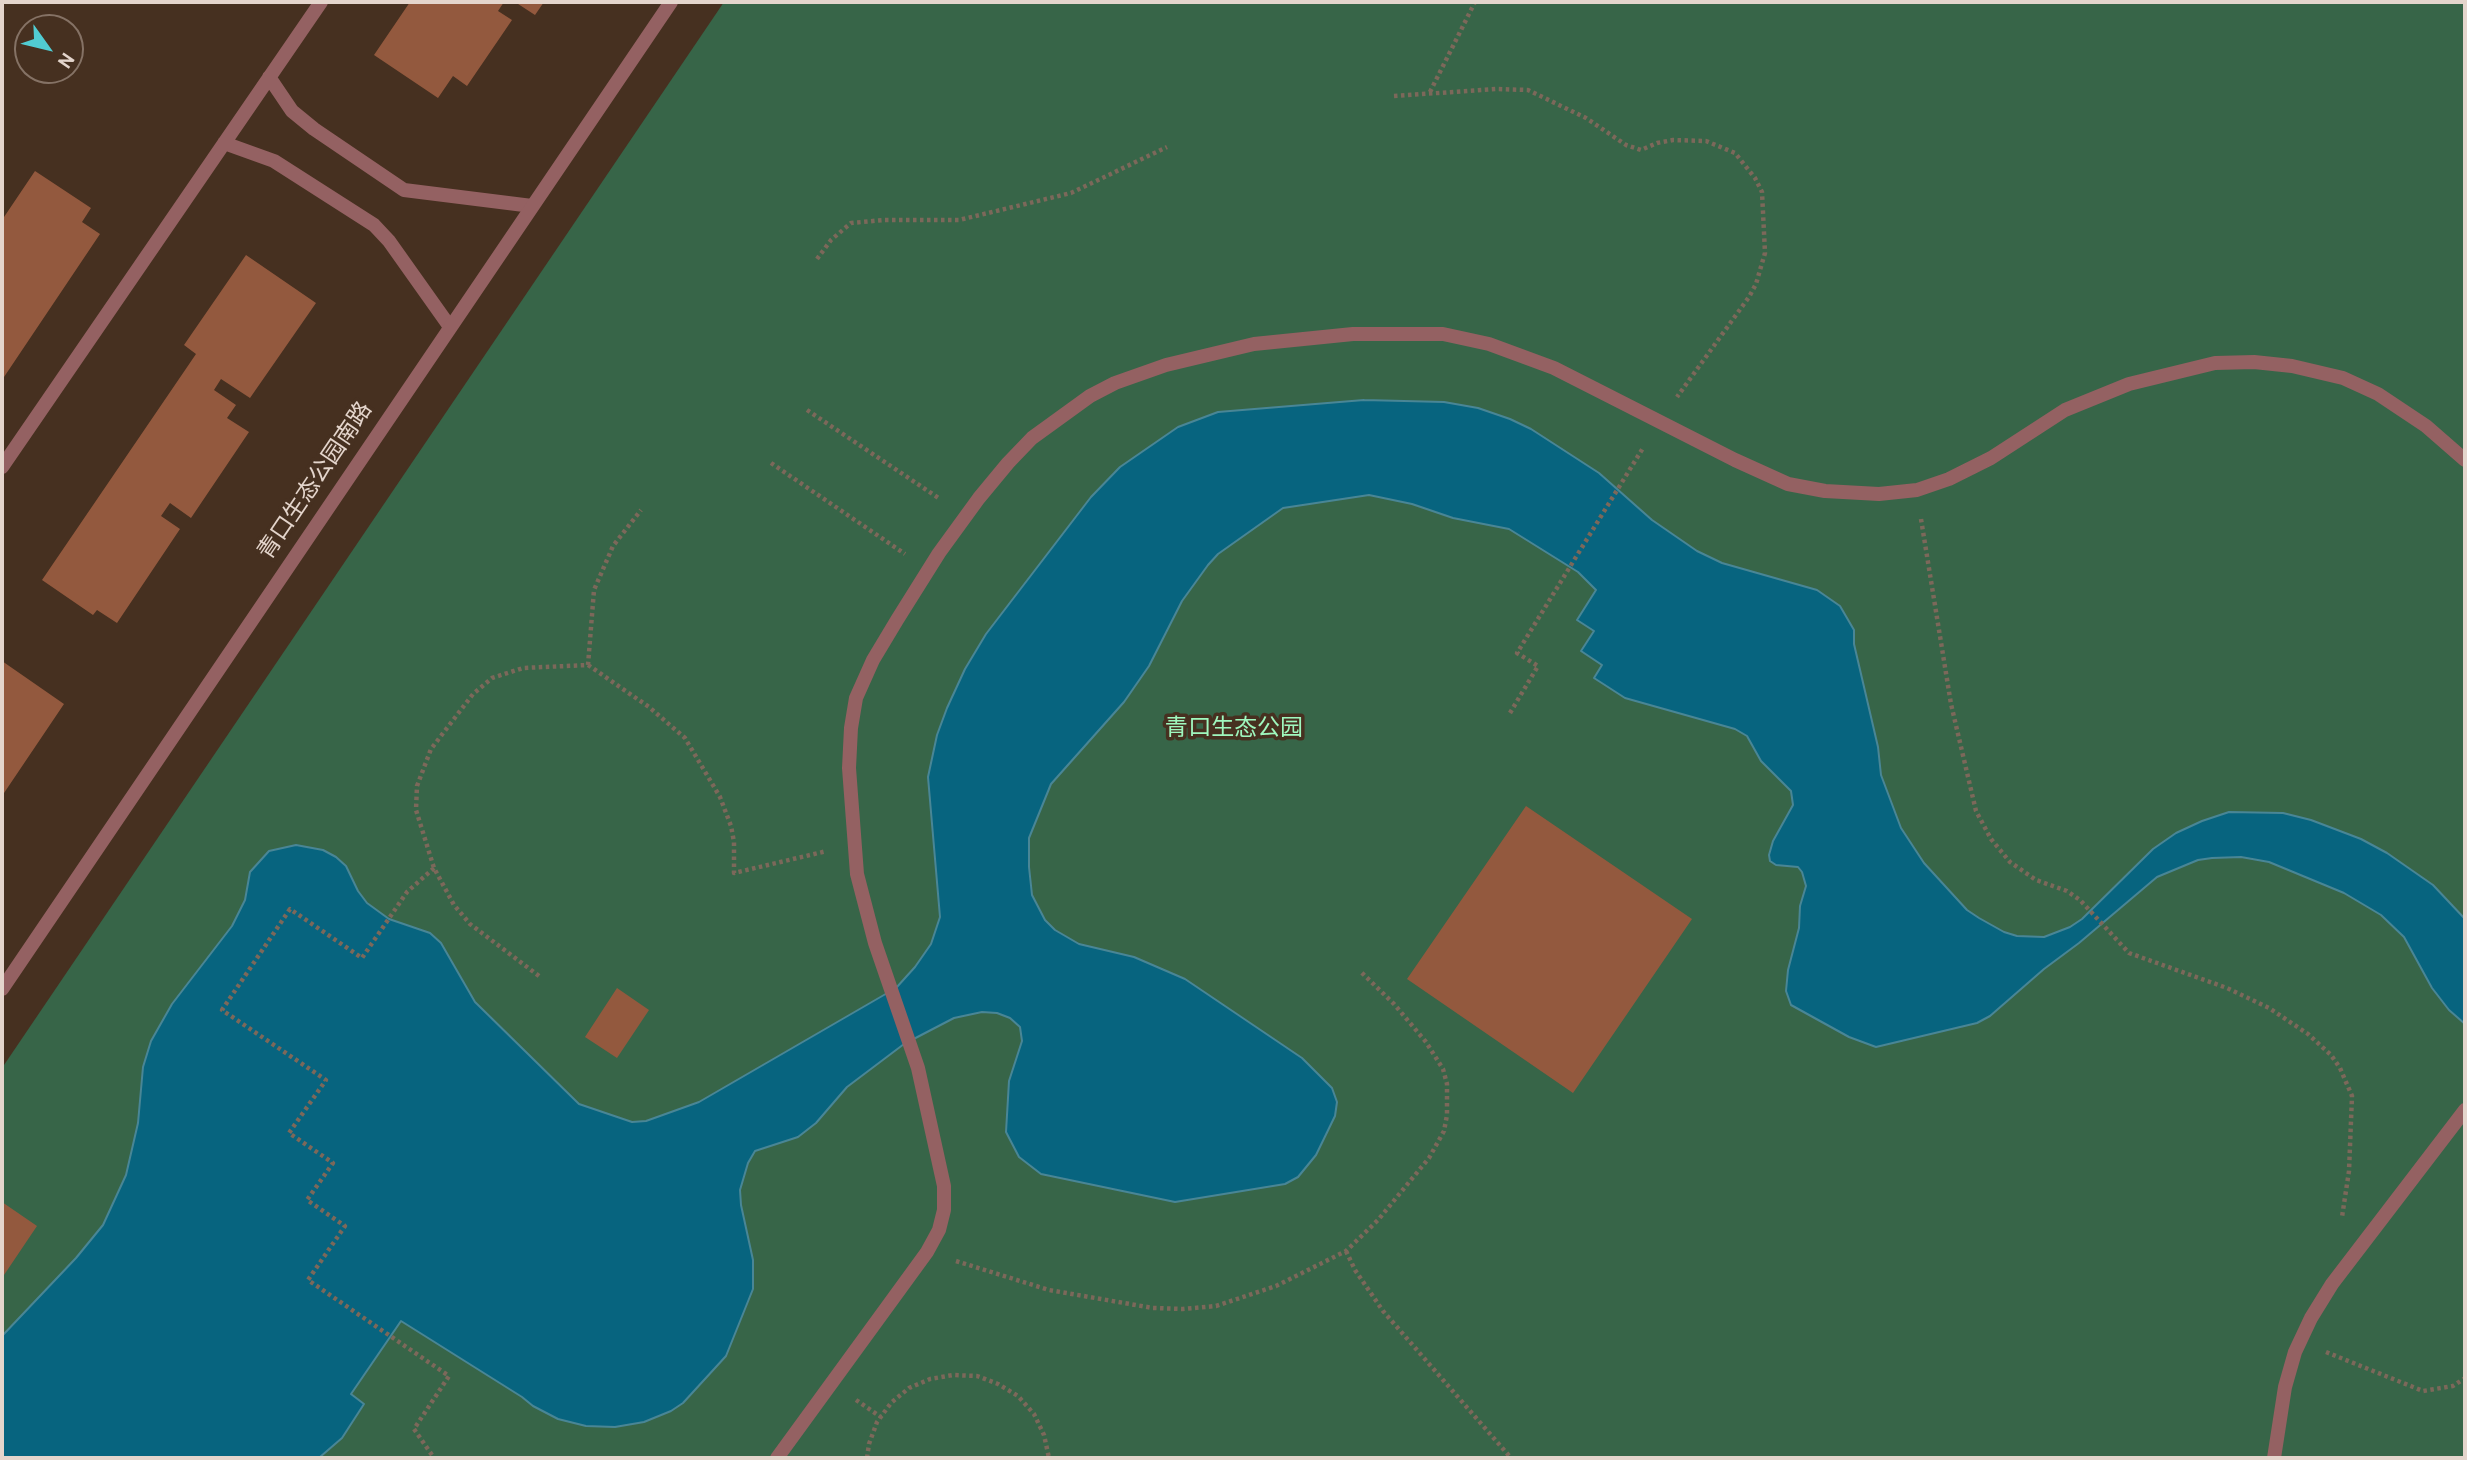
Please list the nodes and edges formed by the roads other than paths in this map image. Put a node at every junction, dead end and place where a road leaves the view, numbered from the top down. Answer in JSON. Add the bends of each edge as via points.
{"nodes":[{"id":1,"x":321,"y":2,"type":"edge"},
{"id":2,"x":671,"y":2,"type":"edge"},
{"id":3,"x":269,"y":77,"type":"junction"},
{"id":4,"x":224,"y":143,"type":"junction"},
{"id":5,"x":533,"y":206,"type":"junction"},
{"id":6,"x":450,"y":327,"type":"junction"},
{"id":7,"x":2465,"y":460,"type":"edge"},
{"id":8,"x":2,"y":467,"type":"edge"},
{"id":9,"x":2,"y":989,"type":"edge"},
{"id":10,"x":2465,"y":1110,"type":"edge"},
{"id":11,"x":778,"y":1458,"type":"edge"},
{"id":12,"x":2274,"y":1458,"type":"edge"}],
"edges":[{"from":1,"to":3,"type":"street"},
{"from":2,"to":5,"type":"street","name":"青口生态公园南路"},
{"from":3,"to":4,"type":"street"},
{"from":3,"to":5,"type":"street","via":[[292,111],[404,190]]},
{"from":4,"to":6,"type":"street","via":[[274,161],[374,225]]},
{"from":4,"to":8,"type":"street"},
{"from":5,"to":6,"type":"street","name":"青口生态公园南路"},
{"from":6,"to":9,"type":"street","name":"青口生态公园南路"},
{"from":7,"to":11,"type":"street","via":[[2426,426],[2378,394],[2343,378],[2254,362],[2215,363],[2129,384],[2065,410],[1991,458],[1950,478],[1917,490],[1879,494],[1788,484],[1554,368],[1489,344],[1443,334],[1353,334],[1254,344],[1166,365],[1090,396],[1032,438],[966,517],[873,660],[856,698],[849,768],[857,874],[874,943],[918,1068],[944,1186],[944,1210],[927,1252]]},
{"from":10,"to":12,"type":"street","via":[[2311,1318],[2285,1387]]}]}
